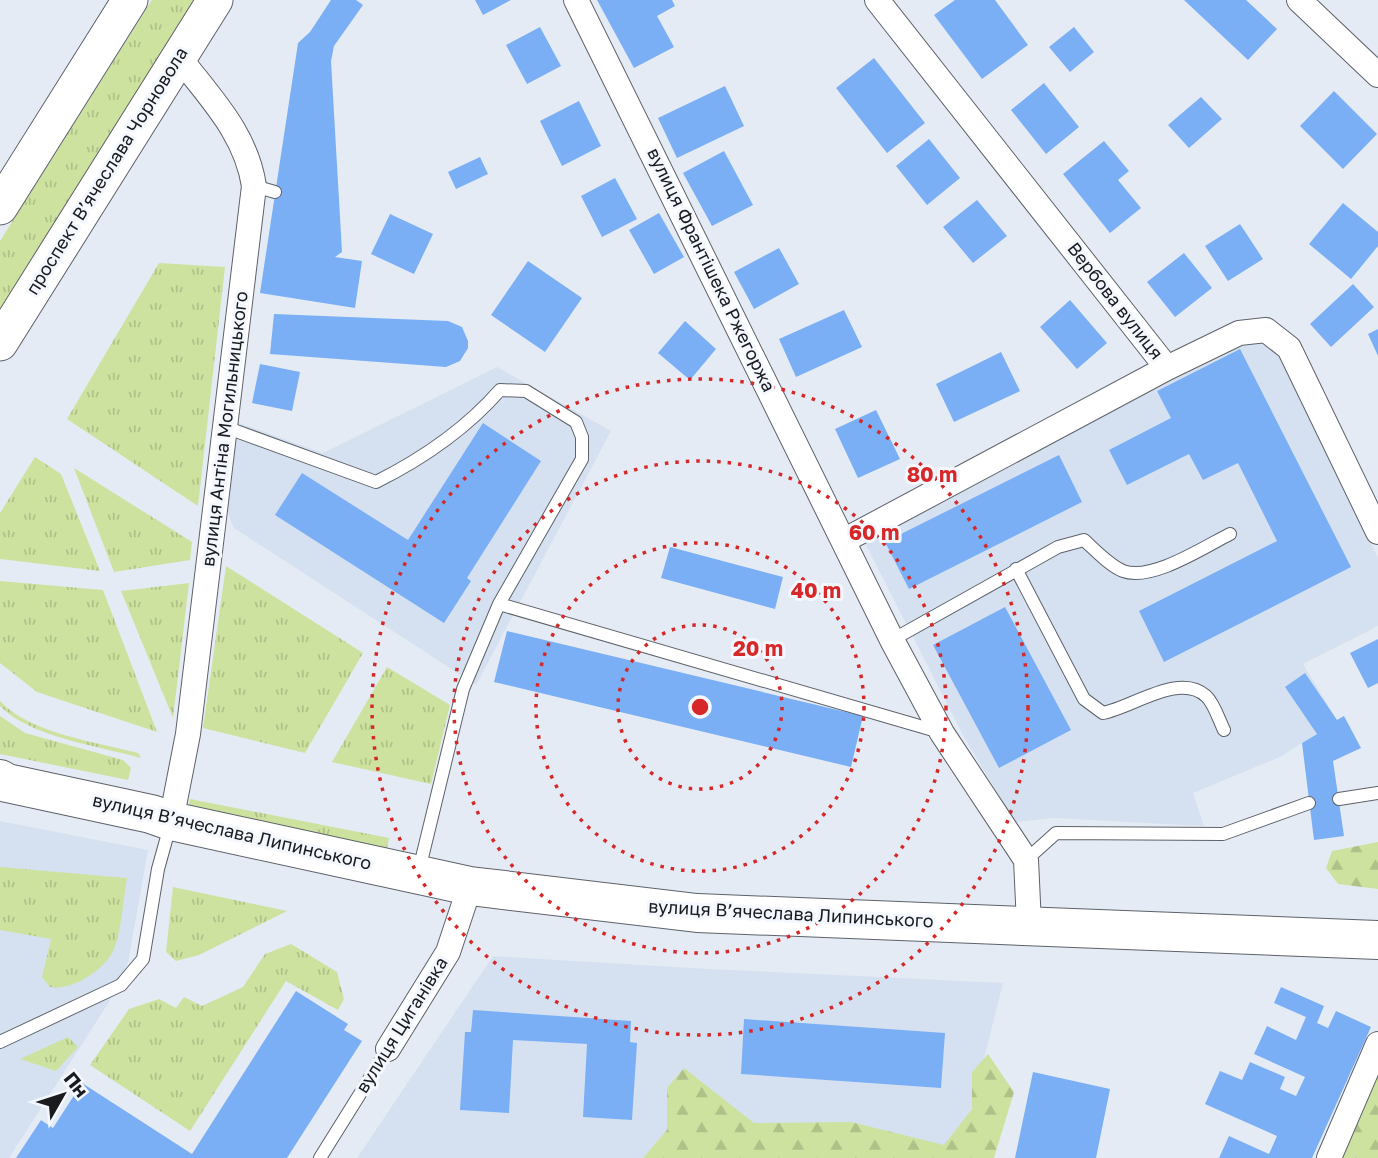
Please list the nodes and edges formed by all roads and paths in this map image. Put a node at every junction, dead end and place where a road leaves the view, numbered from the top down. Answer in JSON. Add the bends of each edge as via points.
{"nodes":[{"id":1,"x":130,"y":0,"type":"edge"},
{"id":2,"x":215,"y":0,"type":"edge"},
{"id":3,"x":576,"y":0,"type":"edge"},
{"id":4,"x":877,"y":0,"type":"edge"},
{"id":5,"x":1299,"y":0,"type":"edge"},
{"id":6,"x":178,"y":57,"type":"junction"},
{"id":7,"x":1378,"y":75,"type":"edge"},
{"id":8,"x":0,"y":207,"type":"edge"},
{"id":9,"x":0,"y":343,"type":"edge"},
{"id":10,"x":1167,"y":368,"type":"junction"},
{"id":11,"x":225,"y":427,"type":"junction"},
{"id":12,"x":1378,"y":532,"type":"edge"},
{"id":13,"x":1230,"y":534,"type":"dead end"},
{"id":14,"x":845,"y":540,"type":"junction"},
{"id":15,"x":1016,"y":569,"type":"junction"},
{"id":16,"x":499,"y":604,"type":"junction"},
{"id":17,"x":892,"y":640,"type":"junction"},
{"id":18,"x":1224,"y":730,"type":"dead end"},
{"id":19,"x":942,"y":733,"type":"junction"},
{"id":20,"x":2,"y":782,"type":"edge"},
{"id":21,"x":1378,"y":793,"type":"edge"},
{"id":22,"x":1339,"y":799,"type":"dead end"},
{"id":23,"x":1309,"y":803,"type":"dead end"},
{"id":24,"x":171,"y":821,"type":"junction"},
{"id":25,"x":1026,"y":860,"type":"junction"},
{"id":26,"x":418,"y":874,"type":"junction"},
{"id":27,"x":470,"y":886,"type":"junction"},
{"id":28,"x":1029,"y":924,"type":"junction"},
{"id":29,"x":1378,"y":940,"type":"edge"},
{"id":30,"x":0,"y":1042,"type":"edge"},
{"id":31,"x":1378,"y":1044,"type":"edge"},
{"id":32,"x":388,"y":1049,"type":"joint"},
{"id":33,"x":320,"y":1158,"type":"edge"},
{"id":34,"x":1329,"y":1158,"type":"edge"}],
"edges":[{"from":1,"to":8,"type":"main road"},
{"from":2,"to":6,"type":"main road","name":"проспект Вʼячеслава Чорновола"},
{"from":3,"to":14,"type":"street","name":"вулиця Франтішека Ржегоржа"},
{"from":4,"to":10,"type":"street","name":"Вербова вулиця"},
{"from":5,"to":7,"type":"street"},
{"from":6,"to":9,"type":"main road","name":"проспект Вʼячеслава Чорновола"},
{"from":6,"to":11,"type":"street","name":"вулиця Антіна Могильницького","via":[[235,128],[264,189]]},
{"from":10,"to":12,"type":"street","name":"Вербова вулиця","via":[[1239,333],[1266,330],[1289,348]]},
{"from":10,"to":14,"type":"street"},
{"from":11,"to":16,"type":"lane","via":[[376,482],[437,447],[477,416],[500,390],[526,391],[576,422],[582,437],[582,459]]},
{"from":11,"to":24,"type":"street","name":"вулиця Антіна Могильницького","via":[[188,734]]},
{"from":13,"to":15,"type":"lane","via":[[1163,567],[1138,574],[1121,570],[1084,540],[1058,547]]},
{"from":14,"to":17,"type":"street","name":"вулиця Франтішека Ржегоржа"},
{"from":15,"to":17,"type":"lane"},
{"from":15,"to":18,"type":"lane","via":[[1084,699],[1102,713],[1123,709],[1167,689],[1189,686],[1208,697]]},
{"from":16,"to":19,"type":"lane"},
{"from":16,"to":26,"type":"lane","via":[[463,689]]},
{"from":17,"to":19,"type":"street","name":"вулиця Франтішека Ржегоржа"},
{"from":19,"to":25,"type":"street","name":"вулиця Франтішека Ржегоржа"},
{"from":20,"to":24,"type":"main road","name":"вулиця Вʼячеслава Липинського"},
{"from":21,"to":22,"type":"lane"},
{"from":23,"to":25,"type":"lane","via":[[1223,834],[1056,834]]},
{"from":24,"to":26,"type":"main road","name":"вулиця Вʼячеслава Липинського"},
{"from":24,"to":30,"type":"lane","via":[[143,959],[121,985]]},
{"from":25,"to":28,"type":"street"},
{"from":26,"to":27,"type":"main road","name":"вулиця Вʼячеслава Липинського"},
{"from":27,"to":28,"type":"main road","name":"вулиця Вʼячеслава Липинського","via":[[697,913]]},
{"from":27,"to":32,"type":"street","name":"вулиця Циганівка","via":[[448,953]]},
{"from":28,"to":29,"type":"main road","name":"вулиця Вʼячеслава Липинського"},
{"from":31,"to":34,"type":"street"},
{"from":32,"to":33,"type":"lane","name":"вулиця Циганівка"}]}
